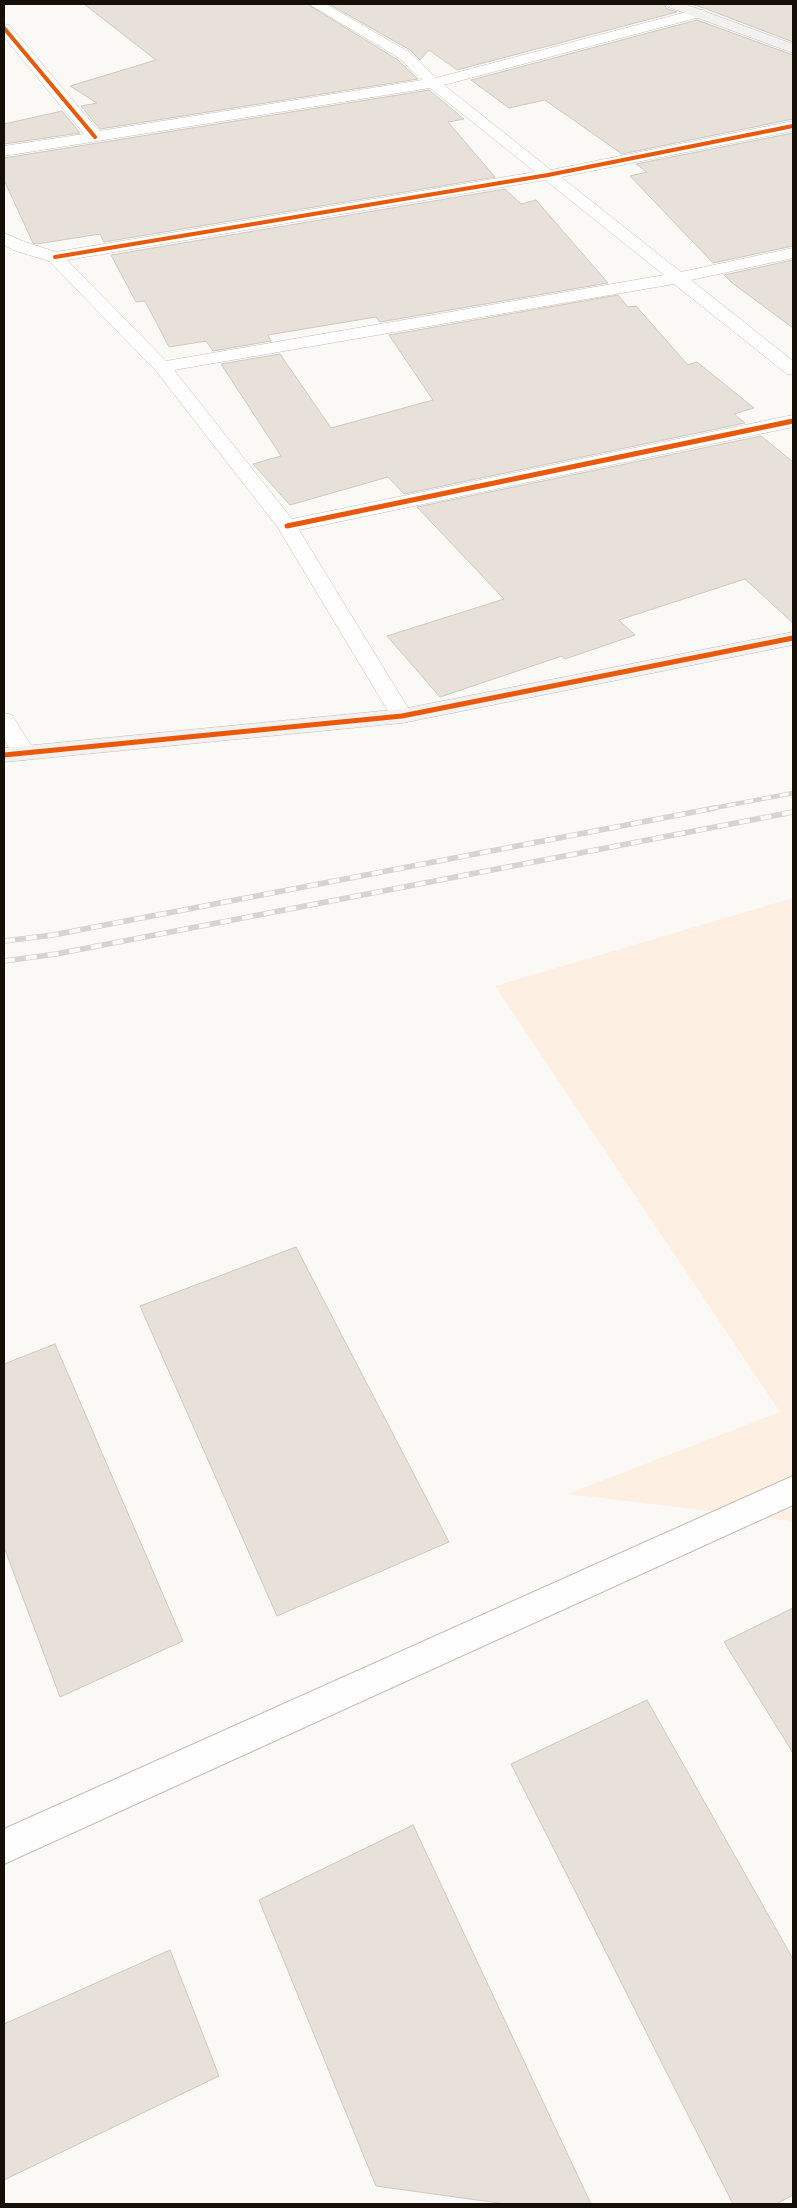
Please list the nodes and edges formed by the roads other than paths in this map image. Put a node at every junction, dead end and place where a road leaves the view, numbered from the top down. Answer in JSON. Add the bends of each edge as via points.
{"nodes":[{"id":1,"x":316,"y":4,"type":"edge"},
{"id":2,"x":673,"y":4,"type":"edge"},
{"id":3,"x":699,"y":13,"type":"junction"},
{"id":4,"x":4,"y":28,"type":"edge"},
{"id":5,"x":793,"y":49,"type":"edge"},
{"id":6,"x":433,"y":83,"type":"junction"},
{"id":7,"x":793,"y":126,"type":"edge"},
{"id":8,"x":95,"y":137,"type":"junction"},
{"id":9,"x":4,"y":151,"type":"edge"},
{"id":10,"x":548,"y":175,"type":"junction"},
{"id":11,"x":4,"y":238,"type":"edge"},
{"id":12,"x":793,"y":253,"type":"edge"},
{"id":13,"x":55,"y":257,"type":"junction"},
{"id":14,"x":678,"y":278,"type":"junction"},
{"id":15,"x":162,"y":367,"type":"junction"},
{"id":16,"x":793,"y":370,"type":"edge"},
{"id":17,"x":793,"y":422,"type":"edge"},
{"id":18,"x":287,"y":526,"type":"junction"},
{"id":19,"x":793,"y":638,"type":"edge"},
{"id":20,"x":402,"y":716,"type":"junction"},
{"id":21,"x":4,"y":720,"type":"edge"},
{"id":22,"x":14,"y":754,"type":"edge"},
{"id":23,"x":793,"y":1490,"type":"edge"},
{"id":24,"x":4,"y":1847,"type":"edge"}],
"edges":[{"from":1,"to":6,"type":"street","via":[[404,55]]},
{"from":2,"to":3,"type":"street"},
{"from":3,"to":5,"type":"street"},
{"from":3,"to":6,"type":"street"},
{"from":4,"to":8,"type":"street"},
{"from":6,"to":8,"type":"street"},
{"from":6,"to":10,"type":"street"},
{"from":7,"to":10,"type":"street"},
{"from":8,"to":9,"type":"street"},
{"from":10,"to":13,"type":"street"},
{"from":10,"to":14,"type":"street"},
{"from":11,"to":13,"type":"street"},
{"from":12,"to":14,"type":"street"},
{"from":13,"to":15,"type":"street"},
{"from":14,"to":15,"type":"street"},
{"from":14,"to":16,"type":"street"},
{"from":15,"to":18,"type":"street"},
{"from":17,"to":18,"type":"street"},
{"from":18,"to":20,"type":"street"},
{"from":19,"to":20,"type":"street"},
{"from":20,"to":22,"type":"street"},
{"from":21,"to":22,"type":"street"},
{"from":23,"to":24,"type":"lane"}]}
